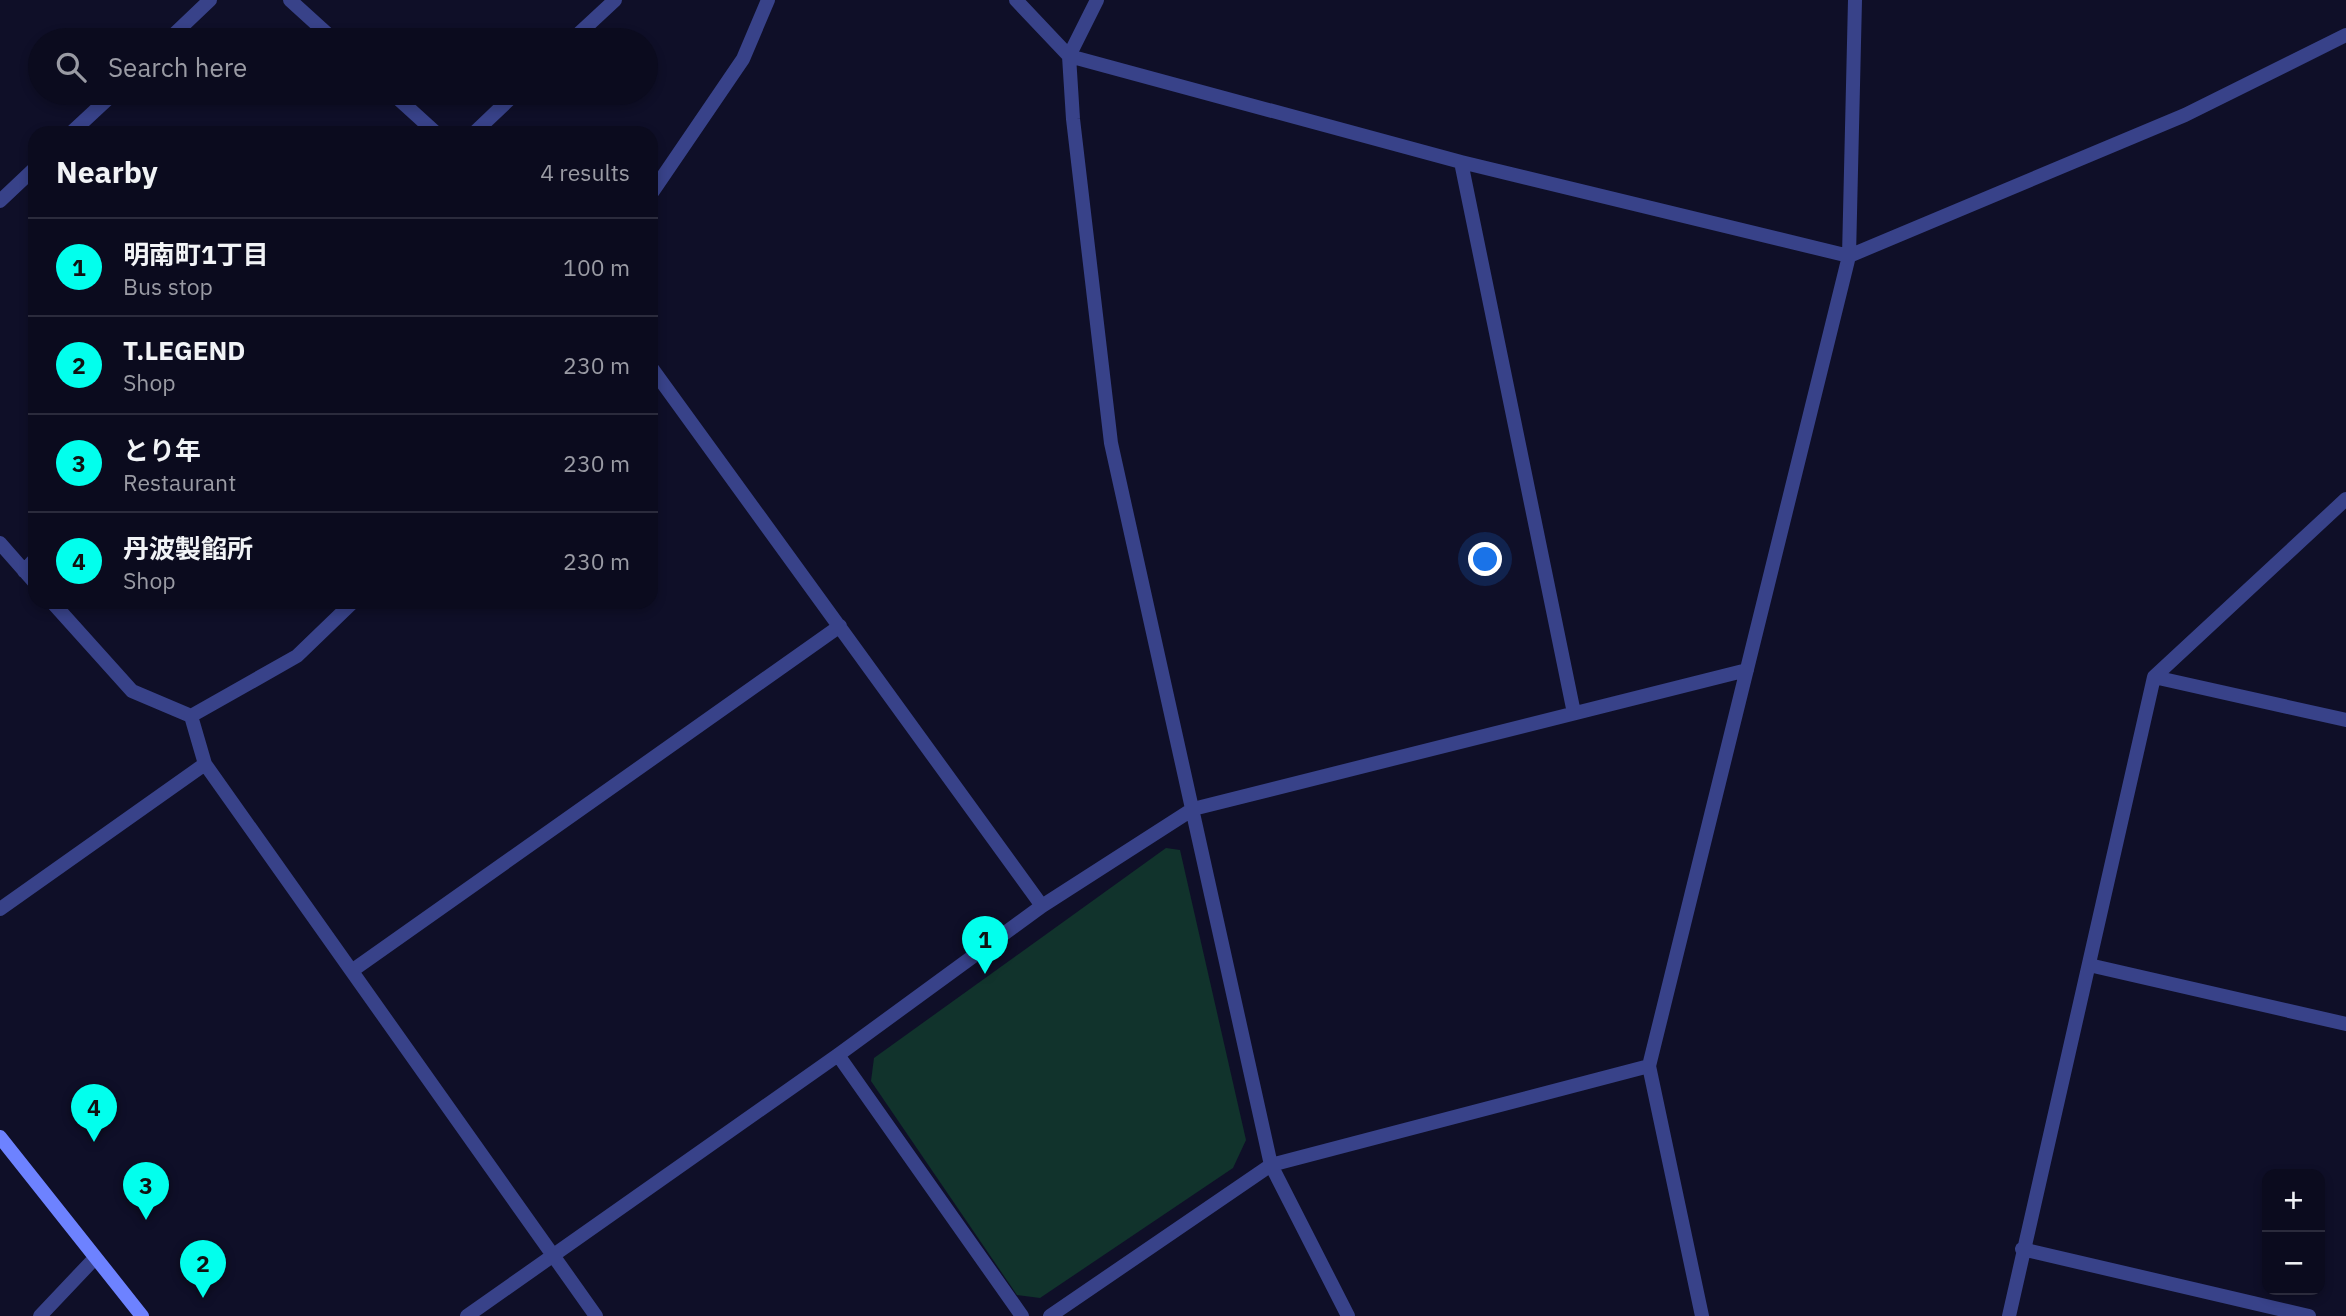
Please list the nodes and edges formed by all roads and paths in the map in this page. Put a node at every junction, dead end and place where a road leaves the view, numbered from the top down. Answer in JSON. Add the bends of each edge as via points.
{"nodes":[{"id":1,"x":210,"y":0,"type":"edge"},
{"id":2,"x":290,"y":0,"type":"edge"},
{"id":3,"x":615,"y":0,"type":"edge"},
{"id":4,"x":768,"y":0,"type":"edge"},
{"id":5,"x":1016,"y":0,"type":"edge"},
{"id":6,"x":1097,"y":0,"type":"edge"},
{"id":7,"x":1855,"y":0,"type":"edge"},
{"id":8,"x":181,"y":28,"type":"edge"},
{"id":9,"x":321,"y":28,"type":"edge"},
{"id":10,"x":585,"y":28,"type":"edge"},
{"id":11,"x":2346,"y":35,"type":"edge"},
{"id":12,"x":1069,"y":56,"type":"junction"},
{"id":13,"x":101,"y":105,"type":"edge"},
{"id":14,"x":405,"y":105,"type":"edge"},
{"id":15,"x":503,"y":105,"type":"edge"},
{"id":16,"x":79,"y":126,"type":"edge"},
{"id":17,"x":428,"y":126,"type":"edge"},
{"id":18,"x":481,"y":126,"type":"edge"},
{"id":19,"x":1461,"y":162,"type":"junction"},
{"id":20,"x":28,"y":175,"type":"edge"},
{"id":21,"x":658,"y":184,"type":"edge"},
{"id":22,"x":0,"y":201,"type":"edge"},
{"id":23,"x":1849,"y":256,"type":"junction"},
{"id":24,"x":658,"y":377,"type":"edge"},
{"id":25,"x":2346,"y":499,"type":"edge"},
{"id":26,"x":0,"y":543,"type":"edge"},
{"id":27,"x":28,"y":566,"type":"edge"},
{"id":28,"x":23,"y":571,"type":"junction"},
{"id":29,"x":28,"y":576,"type":"edge"},
{"id":30,"x":58,"y":609,"type":"edge"},
{"id":31,"x":346,"y":609,"type":"edge"},
{"id":32,"x":840,"y":626,"type":"junction"},
{"id":33,"x":1748,"y":670,"type":"junction"},
{"id":34,"x":2154,"y":677,"type":"junction"},
{"id":35,"x":1574,"y":713,"type":"junction"},
{"id":36,"x":191,"y":716,"type":"junction"},
{"id":37,"x":2346,"y":720,"type":"edge"},
{"id":38,"x":205,"y":764,"type":"junction"},
{"id":39,"x":1193,"y":809,"type":"junction"},
{"id":40,"x":1042,"y":906,"type":"junction"},
{"id":41,"x":0,"y":909,"type":"edge"},
{"id":42,"x":2089,"y":965,"type":"junction"},
{"id":43,"x":353,"y":970,"type":"junction"},
{"id":44,"x":2346,"y":1024,"type":"edge"},
{"id":45,"x":838,"y":1055,"type":"junction"},
{"id":46,"x":1649,"y":1066,"type":"junction"},
{"id":47,"x":0,"y":1137,"type":"edge"},
{"id":48,"x":1271,"y":1165,"type":"junction"},
{"id":49,"x":2022,"y":1250,"type":"junction"},
{"id":50,"x":553,"y":1255,"type":"junction"},
{"id":51,"x":94,"y":1259,"type":"junction"},
{"id":52,"x":40,"y":1316,"type":"edge"},
{"id":53,"x":142,"y":1316,"type":"edge"},
{"id":54,"x":467,"y":1316,"type":"edge"},
{"id":55,"x":596,"y":1316,"type":"edge"},
{"id":56,"x":1022,"y":1316,"type":"edge"},
{"id":57,"x":1050,"y":1316,"type":"edge"},
{"id":58,"x":1348,"y":1316,"type":"edge"},
{"id":59,"x":1702,"y":1316,"type":"edge"},
{"id":60,"x":2009,"y":1316,"type":"edge"},
{"id":61,"x":2309,"y":1316,"type":"edge"}],
"edges":[{"from":1,"to":8,"type":"street"},
{"from":2,"to":9,"type":"street"},
{"from":3,"to":10,"type":"street"},
{"from":4,"to":21,"type":"street","via":[[743,59]]},
{"from":5,"to":12,"type":"street"},
{"from":6,"to":12,"type":"street"},
{"from":7,"to":23,"type":"street"},
{"from":11,"to":23,"type":"street","via":[[2185,115]]},
{"from":12,"to":19,"type":"street"},
{"from":12,"to":39,"type":"street","via":[[1111,443]]},
{"from":13,"to":16,"type":"street"},
{"from":14,"to":17,"type":"street"},
{"from":15,"to":18,"type":"street"},
{"from":19,"to":23,"type":"street"},
{"from":19,"to":35,"type":"street"},
{"from":20,"to":22,"type":"street"},
{"from":23,"to":33,"type":"street"},
{"from":24,"to":32,"type":"street"},
{"from":25,"to":34,"type":"street"},
{"from":26,"to":28,"type":"street"},
{"from":27,"to":28,"type":"street"},
{"from":28,"to":29,"type":"street"},
{"from":30,"to":36,"type":"street","via":[[132,691]]},
{"from":31,"to":36,"type":"street","via":[[297,656]]},
{"from":32,"to":40,"type":"street"},
{"from":32,"to":43,"type":"street"},
{"from":33,"to":35,"type":"street"},
{"from":33,"to":46,"type":"street"},
{"from":34,"to":37,"type":"street"},
{"from":34,"to":42,"type":"street"},
{"from":35,"to":39,"type":"street"},
{"from":36,"to":38,"type":"street"},
{"from":38,"to":41,"type":"street"},
{"from":38,"to":43,"type":"street"},
{"from":39,"to":40,"type":"street"},
{"from":39,"to":48,"type":"street"},
{"from":40,"to":45,"type":"street"},
{"from":42,"to":44,"type":"street"},
{"from":42,"to":49,"type":"street"},
{"from":43,"to":50,"type":"street"},
{"from":45,"to":50,"type":"street"},
{"from":45,"to":56,"type":"street"},
{"from":46,"to":48,"type":"street"},
{"from":46,"to":59,"type":"street"},
{"from":47,"to":51,"type":"street"},
{"from":48,"to":57,"type":"street"},
{"from":48,"to":58,"type":"street"},
{"from":49,"to":60,"type":"street"},
{"from":49,"to":61,"type":"street"},
{"from":50,"to":54,"type":"street"},
{"from":50,"to":55,"type":"street"},
{"from":51,"to":52,"type":"street"},
{"from":51,"to":53,"type":"street"}]}
